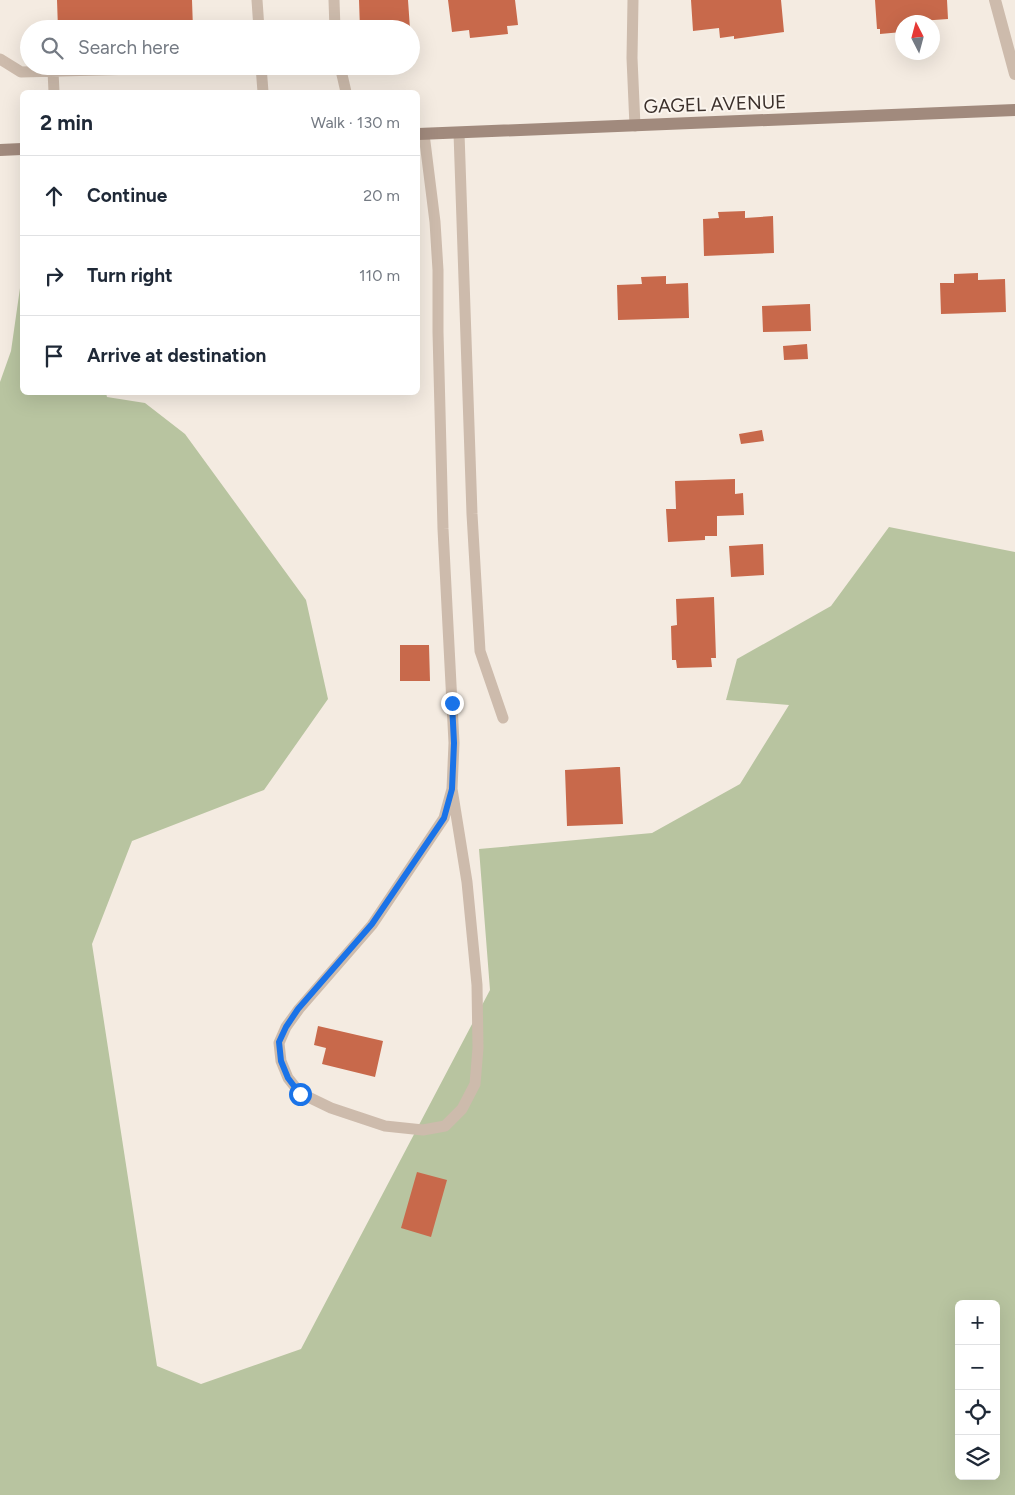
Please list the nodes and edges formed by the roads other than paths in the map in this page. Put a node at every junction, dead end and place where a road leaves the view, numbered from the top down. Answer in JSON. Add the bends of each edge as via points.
{"nodes":[{"id":1,"x":257,"y":0,"type":"edge"},
{"id":2,"x":334,"y":0,"type":"edge"},
{"id":3,"x":633,"y":0,"type":"edge"},
{"id":4,"x":995,"y":0,"type":"edge"},
{"id":5,"x":258,"y":20,"type":"edge"},
{"id":6,"x":335,"y":20,"type":"edge"},
{"id":7,"x":0,"y":59,"type":"edge"},
{"id":8,"x":20,"y":71,"type":"edge"},
{"id":9,"x":1015,"y":74,"type":"edge"},
{"id":10,"x":54,"y":75,"type":"edge"},
{"id":11,"x":262,"y":75,"type":"edge"},
{"id":12,"x":342,"y":75,"type":"edge"},
{"id":13,"x":54,"y":90,"type":"edge"},
{"id":14,"x":263,"y":90,"type":"edge"},
{"id":15,"x":346,"y":90,"type":"edge"},
{"id":16,"x":1015,"y":110,"type":"edge"},
{"id":17,"x":635,"y":126,"type":"junction"},
{"id":18,"x":458,"y":133,"type":"junction"},
{"id":19,"x":421,"y":134,"type":"edge"},
{"id":20,"x":20,"y":149,"type":"edge"},
{"id":21,"x":0,"y":150,"type":"edge"},
{"id":22,"x":503,"y":718,"type":"dead end"},
{"id":23,"x":452,"y":789,"type":"junction"}],
"edges":[{"from":1,"to":5,"type":"lane"},
{"from":2,"to":6,"type":"lane"},
{"from":3,"to":17,"type":"lane"},
{"from":4,"to":9,"type":"street"},
{"from":7,"to":8,"type":"lane"},
{"from":10,"to":13,"type":"lane"},
{"from":11,"to":14,"type":"lane"},
{"from":12,"to":15,"type":"lane"},
{"from":16,"to":17,"type":"street","name":"GAGEL AVENUE"},
{"from":17,"to":18,"type":"street","name":"GAGEL AVENUE"},
{"from":18,"to":19,"type":"street","name":"GAGEL AVENUE"},
{"from":18,"to":22,"type":"lane","via":[[479,642]]},
{"from":19,"to":23,"type":"lane","via":[[436,222],[443,529],[453,733]]},
{"from":20,"to":21,"type":"street"},
{"from":23,"to":23,"type":"lane","via":[[444,818],[378,916],[298,1009],[279,1042],[281,1061],[300,1094],[384,1126],[423,1130],[445,1126],[462,1109],[475,1084],[477,985],[467,882]]}]}
